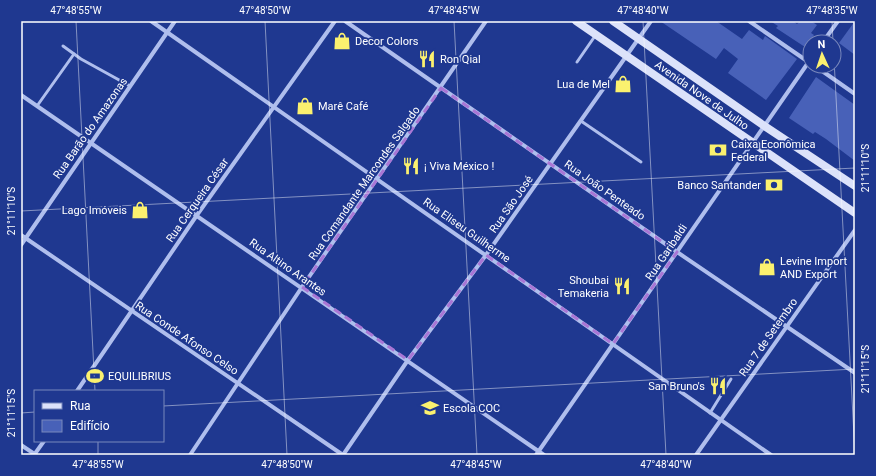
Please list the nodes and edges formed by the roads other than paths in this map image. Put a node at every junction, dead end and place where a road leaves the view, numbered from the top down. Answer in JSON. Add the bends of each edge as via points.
{"nodes":[{"id":1,"x":151,"y":21,"type":"edge"},
{"id":2,"x":175,"y":21,"type":"edge"},
{"id":3,"x":335,"y":21,"type":"edge"},
{"id":4,"x":345,"y":21,"type":"edge"},
{"id":5,"x":486,"y":21,"type":"edge"},
{"id":6,"x":576,"y":21,"type":"edge"},
{"id":7,"x":613,"y":21,"type":"edge"},
{"id":8,"x":651,"y":21,"type":"edge"},
{"id":9,"x":749,"y":21,"type":"edge"},
{"id":10,"x":838,"y":21,"type":"edge"},
{"id":11,"x":167,"y":32,"type":"junction"},
{"id":12,"x":596,"y":34,"type":"junction"},
{"id":13,"x":829,"y":34,"type":"edge"},
{"id":14,"x":638,"y":38,"type":"junction"},
{"id":15,"x":64,"y":46,"type":"dead end"},
{"id":16,"x":74,"y":54,"type":"junction"},
{"id":17,"x":626,"y":55,"type":"junction"},
{"id":18,"x":802,"y":56,"type":"edge"},
{"id":19,"x":577,"y":62,"type":"dead end"},
{"id":20,"x":802,"y":72,"type":"edge"},
{"id":21,"x":826,"y":74,"type":"edge"},
{"id":22,"x":130,"y":86,"type":"junction"},
{"id":23,"x":441,"y":88,"type":"junction"},
{"id":24,"x":855,"y":94,"type":"edge"},
{"id":25,"x":21,"y":95,"type":"edge"},
{"id":26,"x":37,"y":106,"type":"junction"},
{"id":27,"x":274,"y":106,"type":"junction"},
{"id":28,"x":581,"y":121,"type":"junction"},
{"id":29,"x":763,"y":125,"type":"junction"},
{"id":30,"x":91,"y":142,"type":"junction"},
{"id":31,"x":751,"y":143,"type":"junction"},
{"id":32,"x":641,"y":162,"type":"dead end"},
{"id":33,"x":551,"y":163,"type":"junction"},
{"id":34,"x":378,"y":179,"type":"junction"},
{"id":35,"x":855,"y":186,"type":"edge"},
{"id":36,"x":855,"y":213,"type":"edge"},
{"id":37,"x":197,"y":215,"type":"junction"},
{"id":38,"x":855,"y":230,"type":"edge"},
{"id":39,"x":21,"y":235,"type":"edge"},
{"id":40,"x":26,"y":238,"type":"junction"},
{"id":41,"x":21,"y":245,"type":"edge"},
{"id":42,"x":677,"y":252,"type":"junction"},
{"id":43,"x":486,"y":255,"type":"junction"},
{"id":44,"x":302,"y":287,"type":"junction"},
{"id":45,"x":132,"y":311,"type":"junction"},
{"id":46,"x":786,"y":327,"type":"junction"},
{"id":47,"x":613,"y":344,"type":"junction"},
{"id":48,"x":408,"y":360,"type":"junction"},
{"id":49,"x":855,"y":373,"type":"edge"},
{"id":50,"x":731,"y":379,"type":"dead end"},
{"id":51,"x":238,"y":383,"type":"junction"},
{"id":52,"x":79,"y":390,"type":"edge"},
{"id":53,"x":710,"y":413,"type":"junction"},
{"id":54,"x":721,"y":420,"type":"junction"},
{"id":55,"x":43,"y":442,"type":"edge"},
{"id":56,"x":21,"y":445,"type":"edge"},
{"id":57,"x":537,"y":453,"type":"edge"},
{"id":58,"x":35,"y":455,"type":"edge"},
{"id":59,"x":190,"y":455,"type":"edge"},
{"id":60,"x":343,"y":455,"type":"edge"},
{"id":61,"x":544,"y":455,"type":"edge"},
{"id":62,"x":696,"y":455,"type":"edge"},
{"id":63,"x":771,"y":455,"type":"edge"}],
"edges":[{"from":1,"to":11,"type":"street","name":"Rua Eliseu Guilherme"},
{"from":2,"to":11,"type":"street","name":"Rua Barão do Amazonas"},
{"from":3,"to":27,"type":"street","name":"Rua Cerqueira César"},
{"from":4,"to":23,"type":"street","name":"Rua João Penteado"},
{"from":5,"to":23,"type":"street","name":"Rua Comandante Marcondes Salgado"},
{"from":6,"to":12,"type":"main road","name":"Avenida Nove de Julho"},
{"from":7,"to":14,"type":"main road","name":"Avenida Nove de Julho"},
{"from":8,"to":14,"type":"street","name":"Rua São José"},
{"from":9,"to":18,"type":"street"},
{"from":10,"to":13,"type":"street"},
{"from":11,"to":22,"type":"street","name":"Rua Barão do Amazonas"},
{"from":11,"to":27,"type":"street","name":"Rua Eliseu Guilherme"},
{"from":12,"to":17,"type":"main road","name":"Avenida Nove de Julho"},
{"from":12,"to":19,"type":"lane"},
{"from":14,"to":17,"type":"street","name":"Rua São José"},
{"from":14,"to":29,"type":"main road","name":"Avenida Nove de Julho"},
{"from":15,"to":16,"type":"lane"},
{"from":16,"to":22,"type":"lane"},
{"from":16,"to":26,"type":"lane"},
{"from":17,"to":28,"type":"street","name":"Rua São José"},
{"from":17,"to":31,"type":"main road","name":"Avenida Nove de Julho"},
{"from":20,"to":29,"type":"street","name":"Rua Garibaldi"},
{"from":21,"to":24,"type":"street"},
{"from":22,"to":30,"type":"street","name":"Rua Barão do Amazonas"},
{"from":23,"to":33,"type":"street","name":"Rua João Penteado"},
{"from":23,"to":34,"type":"street","name":"Rua Comandante Marcondes Salgado"},
{"from":25,"to":26,"type":"street","name":"Rua Altino Arantes"},
{"from":26,"to":30,"type":"street","name":"Rua Altino Arantes"},
{"from":27,"to":34,"type":"street","name":"Rua Eliseu Guilherme"},
{"from":27,"to":37,"type":"street","name":"Rua Cerqueira César"},
{"from":28,"to":32,"type":"lane"},
{"from":28,"to":33,"type":"street","name":"Rua São José"},
{"from":29,"to":31,"type":"street","name":"Rua Garibaldi"},
{"from":29,"to":35,"type":"main road","name":"Avenida Nove de Julho"},
{"from":30,"to":37,"type":"street","name":"Rua Altino Arantes"},
{"from":30,"to":40,"type":"street","name":"Rua Barão do Amazonas"},
{"from":31,"to":36,"type":"main road","name":"Avenida Nove de Julho"},
{"from":31,"to":42,"type":"street","name":"Rua Garibaldi"},
{"from":33,"to":42,"type":"street","name":"Rua João Penteado"},
{"from":33,"to":43,"type":"street","name":"Rua São José"},
{"from":34,"to":43,"type":"street","name":"Rua Eliseu Guilherme"},
{"from":34,"to":44,"type":"street","name":"Rua Comandante Marcondes Salgado"},
{"from":37,"to":44,"type":"street","name":"Rua Altino Arantes"},
{"from":37,"to":45,"type":"street","name":"Rua Cerqueira César"},
{"from":38,"to":46,"type":"street","name":"Rua 7 de Setembro"},
{"from":39,"to":40,"type":"street","name":"Rua Conde Afonso Celso"},
{"from":40,"to":41,"type":"street","name":"Rua Barão do Amazonas"},
{"from":40,"to":45,"type":"street","name":"Rua Conde Afonso Celso"},
{"from":42,"to":46,"type":"street","name":"Rua João Penteado"},
{"from":42,"to":47,"type":"street","name":"Rua Garibaldi"},
{"from":43,"to":47,"type":"street","name":"Rua Eliseu Guilherme"},
{"from":43,"to":48,"type":"street","name":"Rua São José"},
{"from":44,"to":48,"type":"street","name":"Rua Altino Arantes"},
{"from":44,"to":51,"type":"street","name":"Rua Comandante Marcondes Salgado"},
{"from":45,"to":51,"type":"street","name":"Rua Conde Afonso Celso"},
{"from":45,"to":52,"type":"street","name":"Rua Cerqueira César"},
{"from":46,"to":49,"type":"street","name":"Rua João Penteado"},
{"from":46,"to":54,"type":"street","name":"Rua 7 de Setembro"},
{"from":47,"to":53,"type":"street","name":"Rua Eliseu Guilherme"},
{"from":47,"to":57,"type":"street","name":"Rua Garibaldi"},
{"from":48,"to":57,"type":"street","name":"Rua Altino Arantes"},
{"from":48,"to":60,"type":"street","name":"Rua São José"},
{"from":50,"to":53,"type":"lane"},
{"from":51,"to":59,"type":"street","name":"Rua Comandante Marcondes Salgado"},
{"from":51,"to":60,"type":"street","name":"Rua Conde Afonso Celso"},
{"from":53,"to":54,"type":"street","name":"Rua Eliseu Guilherme"},
{"from":54,"to":62,"type":"street","name":"Rua 7 de Setembro"},
{"from":54,"to":63,"type":"street","name":"Rua Eliseu Guilherme"},
{"from":55,"to":58,"type":"street"},
{"from":56,"to":58,"type":"street"},
{"from":57,"to":61,"type":"street","name":"Rua Altino Arantes"}]}
